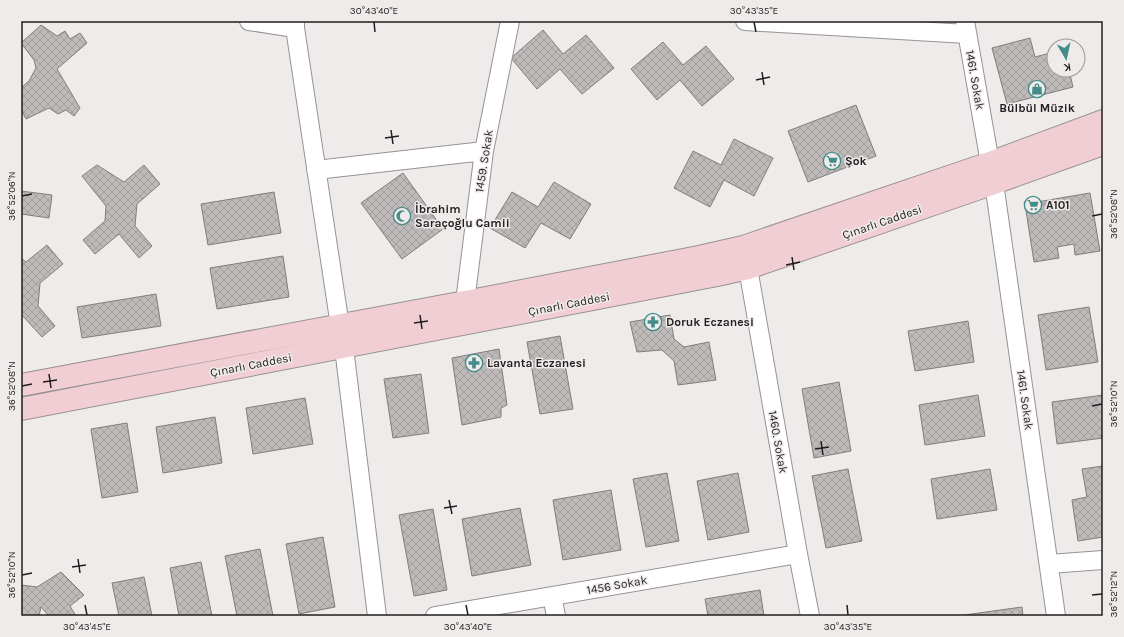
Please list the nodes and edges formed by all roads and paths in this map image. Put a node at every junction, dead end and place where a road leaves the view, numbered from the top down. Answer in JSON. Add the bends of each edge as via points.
{"nodes":[{"id":1,"x":249,"y":21,"type":"edge"},
{"id":2,"x":510,"y":21,"type":"edge"},
{"id":3,"x":745,"y":21,"type":"edge"},
{"id":4,"x":295,"y":25,"type":"edge"},
{"id":5,"x":966,"y":28,"type":"edge"},
{"id":6,"x":1103,"y":121,"type":"edge"},
{"id":7,"x":1103,"y":144,"type":"edge"},
{"id":8,"x":484,"y":151,"type":"junction"},
{"id":9,"x":316,"y":170,"type":"junction"},
{"id":10,"x":992,"y":173,"type":"junction"},
{"id":11,"x":748,"y":268,"type":"junction"},
{"id":12,"x":465,"y":302,"type":"junction"},
{"id":13,"x":340,"y":326,"type":"junction"},
{"id":14,"x":344,"y":348,"type":"junction"},
{"id":15,"x":21,"y":385,"type":"edge"},
{"id":16,"x":21,"y":409,"type":"edge"},
{"id":17,"x":798,"y":554,"type":"junction"},
{"id":18,"x":1103,"y":560,"type":"edge"},
{"id":19,"x":1049,"y":564,"type":"junction"},
{"id":20,"x":552,"y":596,"type":"junction"},
{"id":21,"x":377,"y":616,"type":"edge"},
{"id":22,"x":435,"y":616,"type":"edge"},
{"id":23,"x":556,"y":616,"type":"edge"},
{"id":24,"x":810,"y":616,"type":"edge"},
{"id":25,"x":1056,"y":616,"type":"edge"}],
"edges":[{"from":1,"to":4,"type":"street"},
{"from":2,"to":8,"type":"street","name":"1459. Sokak"},
{"from":3,"to":5,"type":"street"},
{"from":4,"to":9,"type":"street"},
{"from":5,"to":10,"type":"street","name":"1461. Sokak"},
{"from":6,"to":10,"type":"main road","name":"Çınarlı Caddesi"},
{"from":7,"to":10,"type":"main road","name":"Çınarlı Caddesi"},
{"from":8,"to":9,"type":"street"},
{"from":8,"to":12,"type":"street","name":"1459. Sokak"},
{"from":9,"to":13,"type":"street"},
{"from":10,"to":11,"type":"main road","name":"Çınarlı Caddesi"},
{"from":10,"to":12,"type":"main road","name":"Çınarlı Caddesi","via":[[699,257]]},
{"from":10,"to":19,"type":"street","name":"1461. Sokak"},
{"from":11,"to":14,"type":"main road","name":"Çınarlı Caddesi"},
{"from":11,"to":17,"type":"street","name":"1460. Sokak"},
{"from":12,"to":13,"type":"main road","name":"Çınarlı Caddesi"},
{"from":13,"to":14,"type":"main road"},
{"from":13,"to":15,"type":"main road","name":"Çınarlı Caddesi"},
{"from":14,"to":16,"type":"main road","name":"Çınarlı Caddesi"},
{"from":14,"to":21,"type":"street"},
{"from":17,"to":20,"type":"street","name":"1456 Sokak"},
{"from":17,"to":24,"type":"street","name":"1460. Sokak"},
{"from":18,"to":19,"type":"street"},
{"from":19,"to":25,"type":"street","name":"1461. Sokak"},
{"from":20,"to":22,"type":"street","name":"1456 Sokak"},
{"from":20,"to":23,"type":"street"}]}
